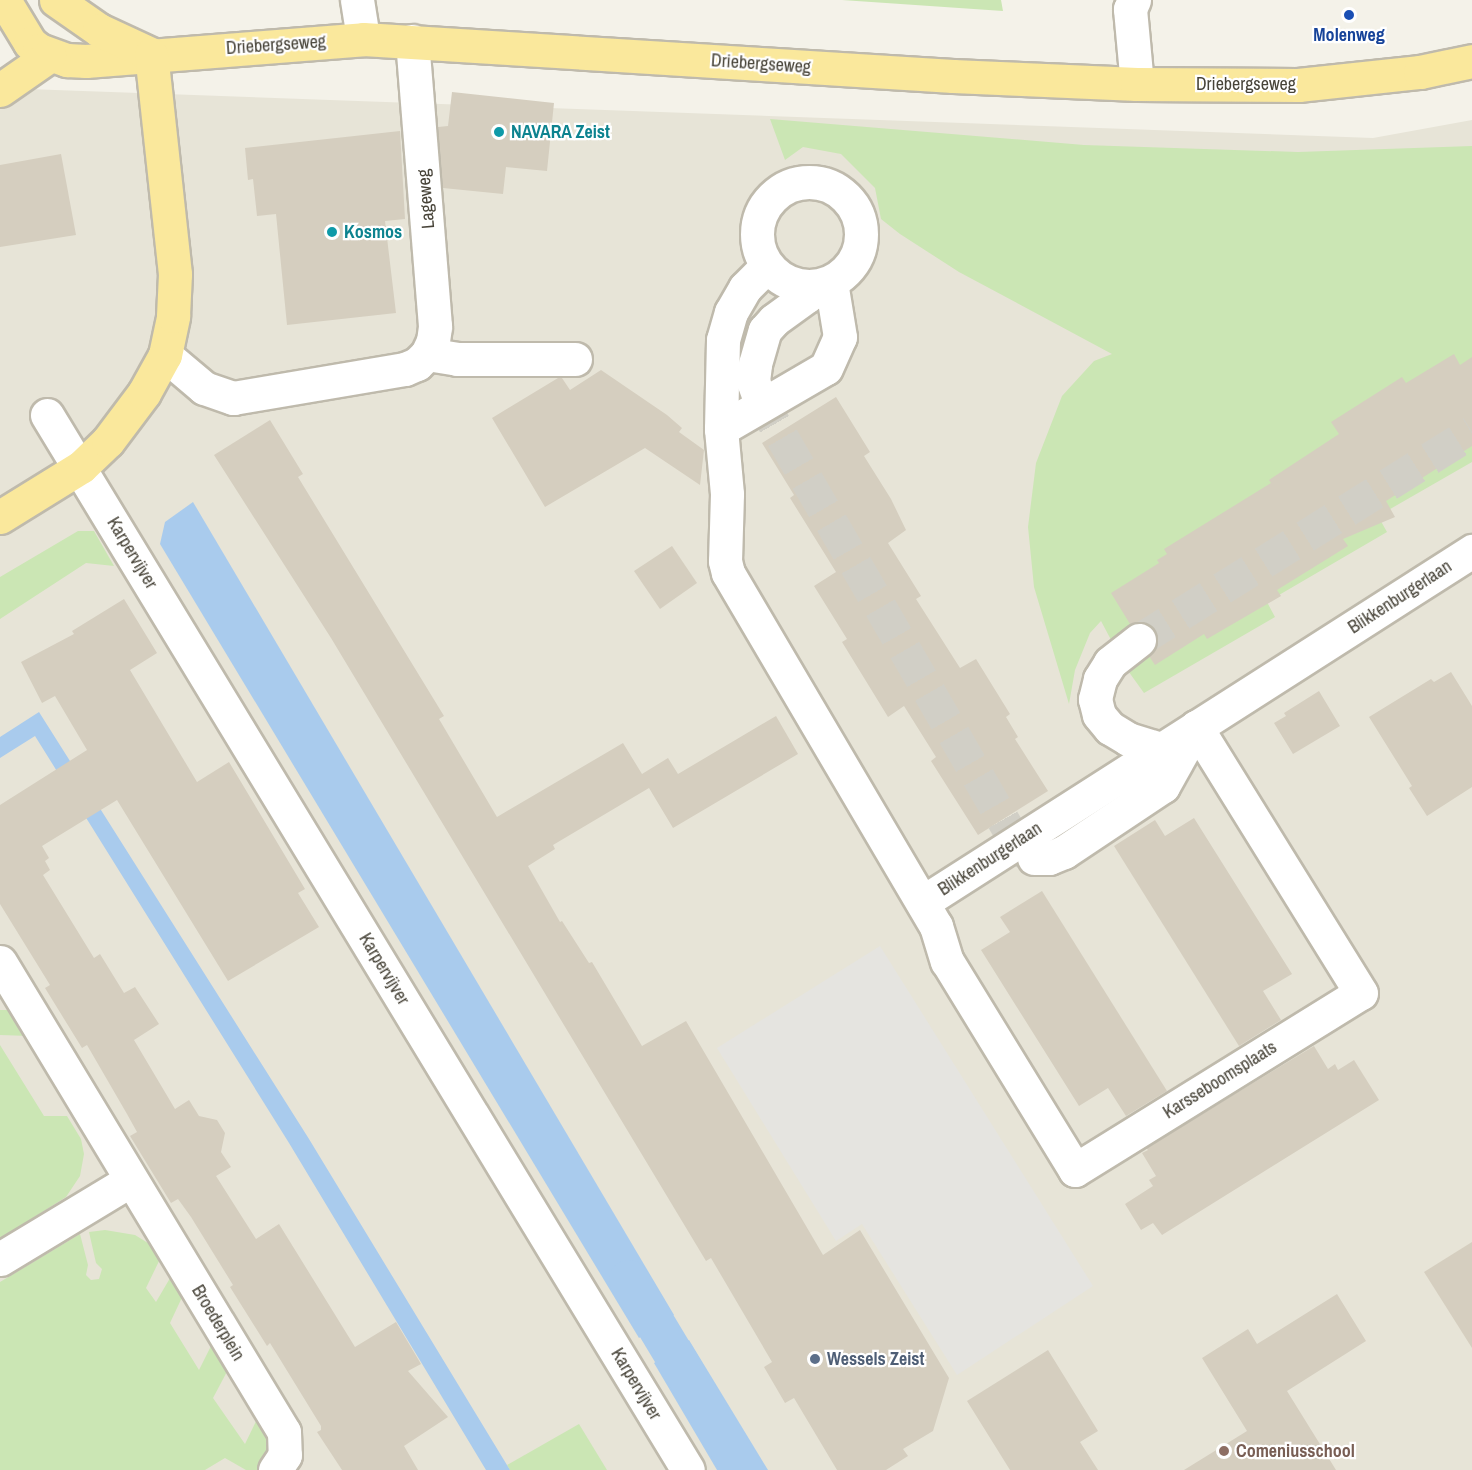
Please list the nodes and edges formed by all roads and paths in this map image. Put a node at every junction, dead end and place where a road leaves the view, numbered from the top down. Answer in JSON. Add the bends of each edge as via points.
{"nodes":[{"id":1,"x":4,"y":0,"type":"edge"},
{"id":2,"x":56,"y":0,"type":"edge"},
{"id":3,"x":357,"y":0,"type":"edge"},
{"id":4,"x":1134,"y":0,"type":"edge"},
{"id":5,"x":363,"y":39,"type":"junction"},
{"id":6,"x":412,"y":41,"type":"junction"},
{"id":7,"x":151,"y":54,"type":"junction"},
{"id":8,"x":49,"y":56,"type":"junction"},
{"id":9,"x":1472,"y":61,"type":"edge"},
{"id":10,"x":1137,"y":84,"type":"junction"},
{"id":11,"x":0,"y":90,"type":"edge"},
{"id":12,"x":767,"y":266,"type":"junction"},
{"id":13,"x":822,"y":284,"type":"junction"},
{"id":14,"x":427,"y":354,"type":"junction"},
{"id":15,"x":165,"y":355,"type":"junction"},
{"id":16,"x":575,"y":359,"type":"dead end"},
{"id":17,"x":758,"y":395,"type":"tunnel mouth"},
{"id":18,"x":47,"y":415,"type":"dead end"},
{"id":19,"x":721,"y":429,"type":"junction"},
{"id":20,"x":81,"y":467,"type":"junction"},
{"id":21,"x":0,"y":517,"type":"edge"},
{"id":22,"x":1472,"y":551,"type":"edge"},
{"id":23,"x":1139,"y":640,"type":"tunnel mouth"},
{"id":24,"x":1196,"y":727,"type":"junction"},
{"id":25,"x":1161,"y":749,"type":"junction"},
{"id":26,"x":1034,"y":858,"type":"dead end"},
{"id":27,"x":923,"y":902,"type":"junction"},
{"id":28,"x":0,"y":962,"type":"edge"},
{"id":29,"x":131,"y":1180,"type":"junction"},
{"id":30,"x":0,"y":1259,"type":"edge"},
{"id":31,"x":275,"y":1470,"type":"edge"},
{"id":32,"x":688,"y":1470,"type":"edge"}],
"edges":[{"from":1,"to":8,"type":"main road","via":[[30,43]]},
{"from":2,"to":7,"type":"main road","via":[[99,30]]},
{"from":3,"to":5,"type":"street"},
{"from":4,"to":10,"type":"street","via":[[1130,9]]},
{"from":5,"to":6,"type":"main road","name":"Driebergseweg"},
{"from":5,"to":7,"type":"main road","name":"Driebergseweg"},
{"from":6,"to":10,"type":"main road","name":"Driebergseweg"},
{"from":6,"to":14,"type":"street","name":"Lageweg","via":[[435,326]]},
{"from":7,"to":8,"type":"main road","name":"Driebergseweg","via":[[86,61]]},
{"from":7,"to":15,"type":"main road","via":[[176,274]]},
{"from":8,"to":11,"type":"main road"},
{"from":9,"to":10,"type":"main road","name":"Driebergseweg","via":[[1420,72],[1298,85]]},
{"from":12,"to":13,"type":"street","via":[[796,285]]},
{"from":12,"to":13,"type":"street","via":[[757,234],[759,216],[767,201],[796,183],[813,181],[829,185],[855,207],[861,241],[856,258],[845,272]]},
{"from":12,"to":19,"type":"street","name":"Blikkenburgerlaan","via":[[731,312],[723,340]]},
{"from":13,"to":17,"type":"street","via":[[765,330],[754,364],[753,381]]},
{"from":13,"to":19,"type":"street","via":[[840,337],[826,368]]},
{"from":14,"to":15,"type":"street","via":[[405,369],[233,398],[204,388]]},
{"from":14,"to":16,"type":"street","via":[[457,359]]},
{"from":15,"to":20,"type":"main road","via":[[144,393]]},
{"from":18,"to":20,"type":"street","name":"Karpervijver"},
{"from":19,"to":27,"type":"street","name":"Blikkenburgerlaan","via":[[728,573]]},
{"from":20,"to":21,"type":"main road"},
{"from":20,"to":32,"type":"street","name":"Karpervijver"},
{"from":22,"to":24,"type":"street","name":"Blikkenburgerlaan"},
{"from":23,"to":25,"type":"street","via":[[1110,663],[1100,679],[1095,699],[1099,715],[1110,728],[1128,739]]},
{"from":24,"to":25,"type":"street","name":"Blikkenburgerlaan"},
{"from":24,"to":26,"type":"street","via":[[1163,786],[1064,852]]},
{"from":24,"to":27,"type":"street","name":"Karsseboomsplaats","via":[[1361,993],[1075,1170],[947,961]]},
{"from":25,"to":27,"type":"street","name":"Blikkenburgerlaan"},
{"from":28,"to":29,"type":"street","name":"Broederplein"},
{"from":29,"to":30,"type":"street"},
{"from":29,"to":31,"type":"street","name":"Broederplein","via":[[284,1432],[285,1455]]}]}
